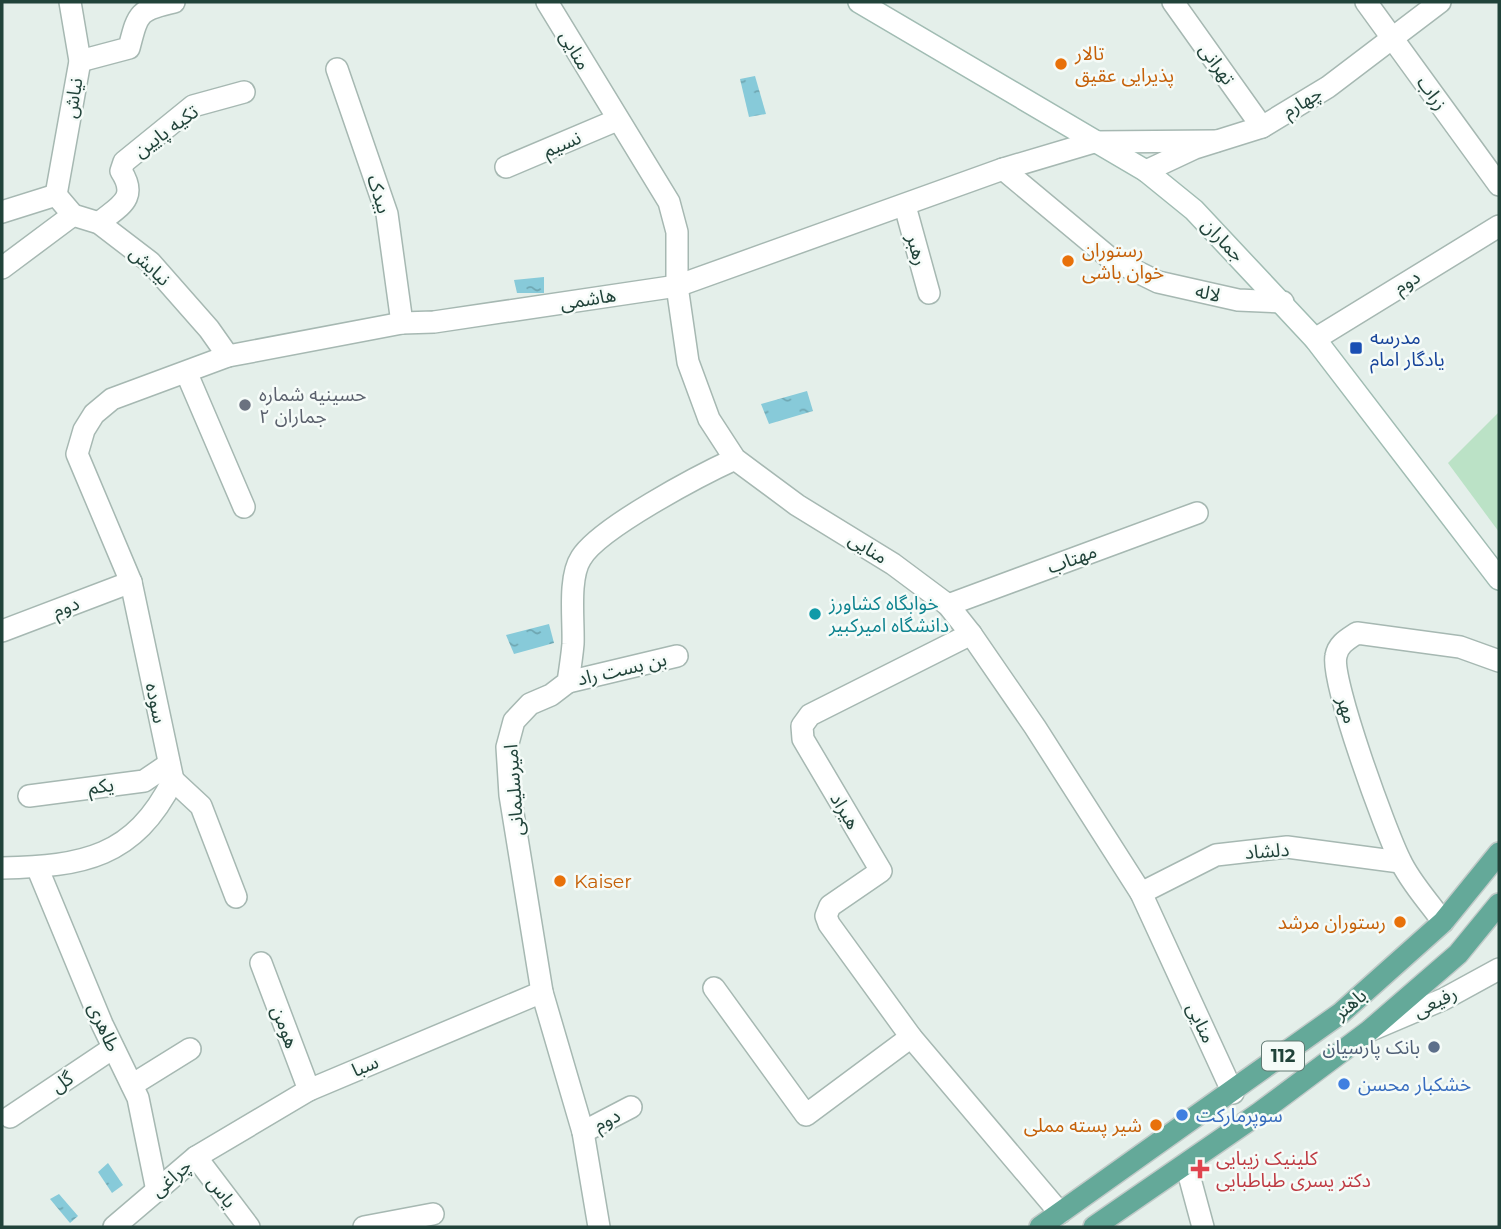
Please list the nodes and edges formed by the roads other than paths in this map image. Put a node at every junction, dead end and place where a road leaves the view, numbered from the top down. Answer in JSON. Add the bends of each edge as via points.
{"nodes":[{"id":1,"x":70,"y":2,"type":"edge"},
{"id":2,"x":174,"y":2,"type":"edge"},
{"id":3,"x":547,"y":2,"type":"edge"},
{"id":4,"x":859,"y":2,"type":"edge"},
{"id":5,"x":1173,"y":2,"type":"edge"},
{"id":6,"x":1366,"y":2,"type":"edge"},
{"id":7,"x":1440,"y":2,"type":"edge"},
{"id":8,"x":1392,"y":38,"type":"junction"},
{"id":9,"x":80,"y":61,"type":"junction"},
{"id":10,"x":337,"y":69,"type":"dead end"},
{"id":11,"x":244,"y":92,"type":"dead end"},
{"id":12,"x":617,"y":120,"type":"junction"},
{"id":13,"x":1262,"y":127,"type":"junction"},
{"id":14,"x":1216,"y":141,"type":"junction"},
{"id":15,"x":1094,"y":142,"type":"junction"},
{"id":16,"x":506,"y":167,"type":"dead end"},
{"id":17,"x":1003,"y":169,"type":"junction"},
{"id":18,"x":1146,"y":171,"type":"junction"},
{"id":19,"x":1499,"y":185,"type":"edge"},
{"id":20,"x":56,"y":195,"type":"junction"},
{"id":21,"x":905,"y":206,"type":"junction"},
{"id":22,"x":2,"y":212,"type":"edge"},
{"id":23,"x":73,"y":215,"type":"junction"},
{"id":24,"x":99,"y":223,"type":"junction"},
{"id":25,"x":1499,"y":226,"type":"edge"},
{"id":26,"x":2,"y":268,"type":"edge"},
{"id":27,"x":677,"y":286,"type":"junction"},
{"id":28,"x":929,"y":293,"type":"dead end"},
{"id":29,"x":1283,"y":302,"type":"junction"},
{"id":30,"x":402,"y":323,"type":"junction"},
{"id":31,"x":1315,"y":339,"type":"junction"},
{"id":32,"x":228,"y":356,"type":"junction"},
{"id":33,"x":187,"y":374,"type":"junction"},
{"id":34,"x":84,"y":430,"type":"joint"},
{"id":35,"x":735,"y":459,"type":"junction"},
{"id":36,"x":244,"y":507,"type":"dead end"},
{"id":37,"x":1197,"y":513,"type":"dead end"},
{"id":38,"x":1499,"y":579,"type":"edge"},
{"id":39,"x":131,"y":582,"type":"junction"},
{"id":40,"x":948,"y":605,"type":"junction"},
{"id":41,"x":2,"y":631,"type":"edge"},
{"id":42,"x":971,"y":634,"type":"junction"},
{"id":43,"x":677,"y":656,"type":"dead end"},
{"id":44,"x":1499,"y":661,"type":"edge"},
{"id":45,"x":568,"y":681,"type":"junction"},
{"id":46,"x":171,"y":772,"type":"junction"},
{"id":47,"x":29,"y":796,"type":"dead end"},
{"id":48,"x":1499,"y":853,"type":"edge"},
{"id":49,"x":1400,"y":862,"type":"junction"},
{"id":50,"x":37,"y":867,"type":"junction"},
{"id":51,"x":2,"y":868,"type":"edge"},
{"id":52,"x":1141,"y":893,"type":"junction"},
{"id":53,"x":236,"y":897,"type":"dead end"},
{"id":54,"x":1499,"y":904,"type":"edge"},
{"id":55,"x":1443,"y":922,"type":"junction"},
{"id":56,"x":261,"y":963,"type":"dead end"},
{"id":57,"x":1499,"y":969,"type":"edge"},
{"id":58,"x":714,"y":988,"type":"dead end"},
{"id":59,"x":542,"y":992,"type":"junction"},
{"id":60,"x":1369,"y":1031,"type":"junction"},
{"id":61,"x":911,"y":1037,"type":"junction"},
{"id":62,"x":113,"y":1048,"type":"junction"},
{"id":63,"x":190,"y":1049,"type":"dead end"},
{"id":64,"x":132,"y":1085,"type":"junction"},
{"id":65,"x":309,"y":1090,"type":"junction"},
{"id":66,"x":1233,"y":1093,"type":"junction"},
{"id":67,"x":631,"y":1107,"type":"dead end"},
{"id":68,"x":10,"y":1117,"type":"dead end"},
{"id":69,"x":583,"y":1132,"type":"junction"},
{"id":70,"x":196,"y":1157,"type":"junction"},
{"id":71,"x":1186,"y":1164,"type":"junction"},
{"id":72,"x":157,"y":1191,"type":"junction"},
{"id":73,"x":1060,"y":1213,"type":"junction"},
{"id":74,"x":433,"y":1214,"type":"dead end"},
{"id":75,"x":114,"y":1227,"type":"edge"},
{"id":76,"x":248,"y":1227,"type":"edge"},
{"id":77,"x":364,"y":1227,"type":"edge"},
{"id":78,"x":599,"y":1227,"type":"edge"},
{"id":79,"x":1040,"y":1227,"type":"edge"},
{"id":80,"x":1094,"y":1227,"type":"edge"},
{"id":81,"x":1203,"y":1227,"type":"edge"}],
"edges":[{"from":1,"to":9,"type":"street","name":"نیاش"},
{"from":2,"to":9,"type":"street","via":[[148,8],[138,16],[129,48]]},
{"from":3,"to":12,"type":"street","name":"منایی"},
{"from":4,"to":15,"type":"street","name":"جماران"},
{"from":5,"to":13,"type":"street","name":"تهرانی"},
{"from":6,"to":8,"type":"street","name":"زراب"},
{"from":7,"to":8,"type":"street","name":"چهارم"},
{"from":8,"to":13,"type":"street","name":"چهارم","via":[[1328,87]]},
{"from":8,"to":19,"type":"street","name":"زراب"},
{"from":9,"to":20,"type":"street","name":"نیاش"},
{"from":10,"to":30,"type":"street","name":"بیدک","via":[[387,214]]},
{"from":11,"to":24,"type":"street","name":"تکیه پایین","via":[[193,106],[124,162],[121,171],[129,193]]},
{"from":12,"to":16,"type":"street","name":"نسیم"},
{"from":12,"to":27,"type":"street","name":"منایی","via":[[669,202],[677,232]]},
{"from":13,"to":14,"type":"street","name":"چهارم"},
{"from":14,"to":15,"type":"street","name":"هاشمی"},
{"from":14,"to":18,"type":"street","name":"چهارم"},
{"from":15,"to":17,"type":"street","name":"هاشمی"},
{"from":15,"to":18,"type":"street","name":"جماران"},
{"from":17,"to":21,"type":"street","name":"هاشمی"},
{"from":17,"to":29,"type":"street","name":"لاله","via":[[1111,259],[1158,282],[1238,300]]},
{"from":18,"to":29,"type":"street","name":"جماران","via":[[1194,210]]},
{"from":20,"to":22,"type":"street"},
{"from":20,"to":23,"type":"street"},
{"from":21,"to":27,"type":"street","name":"هاشمی"},
{"from":21,"to":28,"type":"street","name":"رهبر"},
{"from":23,"to":24,"type":"street","name":"نیایش"},
{"from":23,"to":26,"type":"street"},
{"from":24,"to":32,"type":"street","name":"نیایش","via":[[150,262]]},
{"from":25,"to":31,"type":"street","name":"دوم"},
{"from":27,"to":30,"type":"street","name":"هاشمی"},
{"from":27,"to":35,"type":"street","name":"منایی","via":[[688,362],[709,418]]},
{"from":29,"to":31,"type":"street","name":"جماران"},
{"from":30,"to":32,"type":"street","name":"هاشمی"},
{"from":31,"to":38,"type":"street","name":"جماران"},
{"from":32,"to":33,"type":"street","name":"هاشمی"},
{"from":33,"to":34,"type":"street","name":"هاشمی","via":[[113,399],[94,414]]},
{"from":33,"to":36,"type":"street"},
{"from":34,"to":39,"type":"street","name":"سوده","via":[[77,454]]},
{"from":35,"to":40,"type":"street","name":"منایی"},
{"from":35,"to":45,"type":"street","via":[[687,482],[599,540],[580,559],[573,590]]},
{"from":37,"to":40,"type":"street","name":"مهتاب"},
{"from":39,"to":41,"type":"street","name":"دوم"},
{"from":39,"to":46,"type":"street","name":"سوده"},
{"from":40,"to":42,"type":"street","name":"منایی"},
{"from":42,"to":52,"type":"street","name":"منایی"},
{"from":42,"to":61,"type":"street","name":"هیراد","via":[[810,715],[802,726],[803,739],[881,871],[830,905],[828,924]]},
{"from":43,"to":45,"type":"street","name":"بن بست راد"},
{"from":44,"to":49,"type":"street","name":"مهر","via":[[1461,647],[1357,633],[1342,643],[1335,656],[1337,677]]},
{"from":45,"to":59,"type":"street","name":"امیرسلیمانی","via":[[530,704],[514,721],[507,747],[510,795]]},
{"from":46,"to":47,"type":"street","name":"یکم","via":[[144,781]]},
{"from":46,"to":50,"type":"street","via":[[143,829],[102,856]]},
{"from":46,"to":53,"type":"street","via":[[201,806]]},
{"from":48,"to":55,"type":"main road","name":"باهنر","number":"112"},
{"from":49,"to":52,"type":"street","name":"دلشاد","via":[[1287,847],[1240,852],[1216,855]]},
{"from":49,"to":55,"type":"street","name":"مهر"},
{"from":50,"to":51,"type":"street"},
{"from":50,"to":62,"type":"street","name":"طاهری"},
{"from":52,"to":66,"type":"street","name":"منایی"},
{"from":54,"to":60,"type":"main road","name":"باهنر","number":"112","via":[[1458,954]]},
{"from":55,"to":66,"type":"main road","name":"باهنر","number":"112","via":[[1341,1013]]},
{"from":56,"to":65,"type":"street","name":"هومن"},
{"from":57,"to":60,"type":"street","name":"رفیعی"},
{"from":58,"to":61,"type":"street","via":[[806,1115]]},
{"from":59,"to":65,"type":"street","name":"سبا"},
{"from":59,"to":69,"type":"street","name":"امیرسلیمانی"},
{"from":60,"to":71,"type":"main road","name":"باهنر","number":"112"},
{"from":61,"to":73,"type":"street","name":"هیراد"},
{"from":62,"to":64,"type":"street","name":"طاهری"},
{"from":62,"to":68,"type":"street","name":"گل"},
{"from":63,"to":64,"type":"street"},
{"from":64,"to":72,"type":"street","name":"طاهری"},
{"from":65,"to":70,"type":"street","name":"سبا"},
{"from":66,"to":73,"type":"main road","name":"باهنر","number":"112"},
{"from":67,"to":69,"type":"street","name":"دوم"},
{"from":69,"to":78,"type":"street","name":"امیرسلیمانی"},
{"from":70,"to":72,"type":"street","name":"چراغی"},
{"from":70,"to":76,"type":"street","name":"یاس"},
{"from":71,"to":80,"type":"main road","name":"باهنر","number":"112"},
{"from":71,"to":81,"type":"street"},
{"from":72,"to":75,"type":"street","name":"چراغی"},
{"from":73,"to":79,"type":"main road","name":"باهنر","number":"112"},
{"from":74,"to":77,"type":"street"}]}
